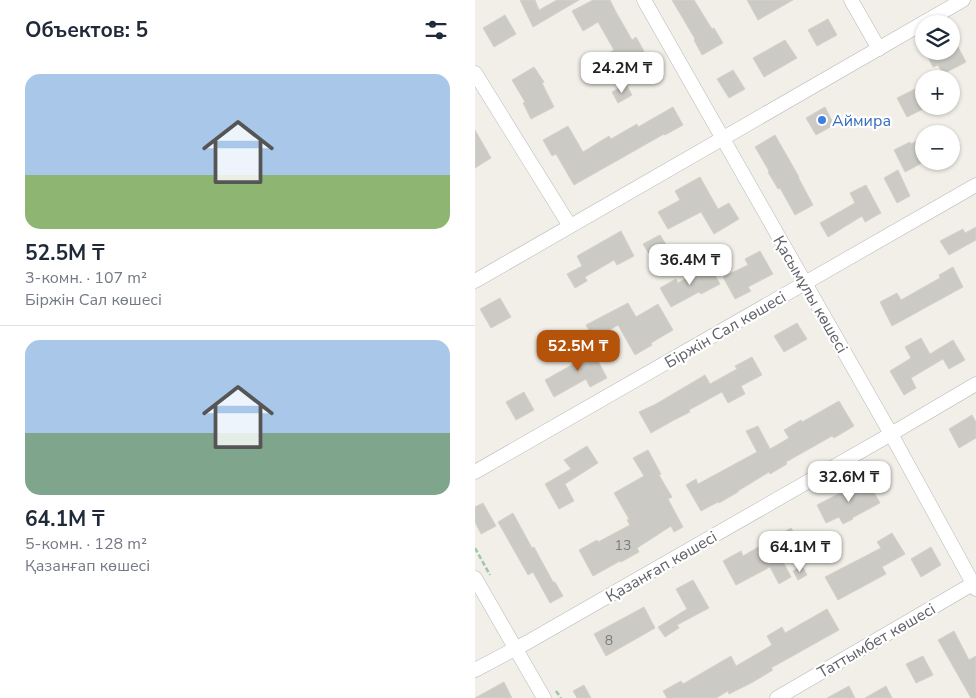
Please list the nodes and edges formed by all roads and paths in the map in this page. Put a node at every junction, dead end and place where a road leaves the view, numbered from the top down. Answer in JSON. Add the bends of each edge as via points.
{"nodes":[{"id":1,"x":644,"y":0,"type":"edge"},
{"id":2,"x":851,"y":0,"type":"edge"},
{"id":3,"x":963,"y":0,"type":"edge"},
{"id":4,"x":879,"y":49,"type":"junction"},
{"id":5,"x":475,"y":73,"type":"edge"},
{"id":6,"x":723,"y":138,"type":"junction"},
{"id":7,"x":976,"y":185,"type":"edge"},
{"id":8,"x":570,"y":226,"type":"junction"},
{"id":9,"x":475,"y":281,"type":"edge"},
{"id":10,"x":805,"y":283,"type":"junction"},
{"id":11,"x":976,"y":384,"type":"edge"},
{"id":12,"x":891,"y":434,"type":"junction"},
{"id":13,"x":475,"y":472,"type":"edge"},
{"id":14,"x":475,"y":578,"type":"edge"},
{"id":15,"x":975,"y":585,"type":"edge"},
{"id":16,"x":515,"y":648,"type":"junction"},
{"id":17,"x":475,"y":670,"type":"edge"},
{"id":18,"x":544,"y":698,"type":"edge"},
{"id":19,"x":777,"y":698,"type":"edge"}],
"edges":[{"from":1,"to":6,"type":"street","name":"Қасымұлы көшесі"},
{"from":2,"to":4,"type":"street"},
{"from":3,"to":4,"type":"street"},
{"from":4,"to":6,"type":"street"},
{"from":5,"to":8,"type":"street"},
{"from":6,"to":8,"type":"street"},
{"from":6,"to":10,"type":"street","name":"Қасымұлы көшесі"},
{"from":7,"to":10,"type":"street","name":"Біржін Сал көшесі"},
{"from":8,"to":9,"type":"street"},
{"from":10,"to":12,"type":"street","name":"Қасымұлы көшесі"},
{"from":10,"to":13,"type":"street","name":"Біржін Сал көшесі"},
{"from":11,"to":12,"type":"street","name":"Қазанғап көшесі"},
{"from":12,"to":15,"type":"street","name":"Қасымұлы көшесі"},
{"from":12,"to":16,"type":"street","name":"Қазанғап көшесі"},
{"from":14,"to":16,"type":"street"},
{"from":15,"to":19,"type":"street","name":"Таттымбет көшесі"},
{"from":16,"to":17,"type":"street","name":"Қазанғап көшесі"},
{"from":16,"to":18,"type":"street"}]}
